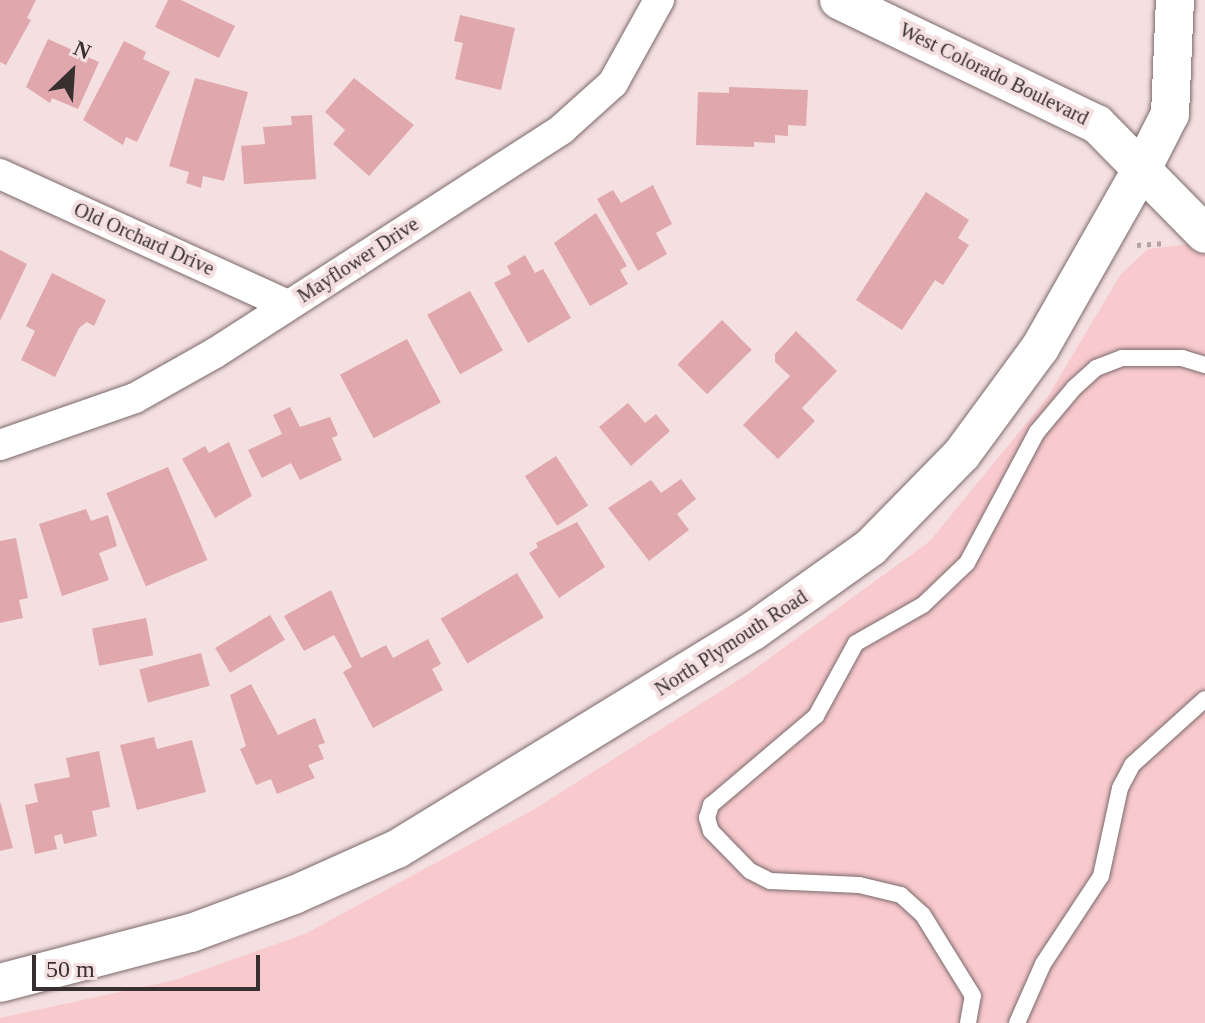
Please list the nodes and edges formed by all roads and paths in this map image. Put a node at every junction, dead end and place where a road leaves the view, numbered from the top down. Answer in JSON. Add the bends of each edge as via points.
{"nodes":[{"id":1,"x":659,"y":0,"type":"edge"},
{"id":2,"x":839,"y":0,"type":"edge"},
{"id":3,"x":1175,"y":0,"type":"edge"},
{"id":4,"x":1143,"y":167,"type":"junction"},
{"id":5,"x":0,"y":174,"type":"edge"},
{"id":6,"x":1205,"y":234,"type":"edge"},
{"id":7,"x":288,"y":305,"type":"junction"},
{"id":8,"x":1205,"y":365,"type":"edge"},
{"id":9,"x":0,"y":445,"type":"edge"},
{"id":10,"x":1205,"y":699,"type":"edge"},
{"id":11,"x":0,"y":983,"type":"edge"},
{"id":12,"x":968,"y":1023,"type":"edge"},
{"id":13,"x":1017,"y":1023,"type":"edge"}],
"edges":[{"from":1,"to":7,"type":"street","name":"Mayflower Drive","via":[[613,83],[562,129]]},
{"from":2,"to":4,"type":"street","name":"West Colorado Boulevard","via":[[1097,124]]},
{"from":3,"to":4,"type":"street","name":"North Plymouth Road","via":[[1170,114]]},
{"from":4,"to":6,"type":"street","name":"West Colorado Boulevard"},
{"from":4,"to":11,"type":"street","name":"North Plymouth Road","via":[[1040,348],[962,454],[871,547],[813,590],[397,849],[191,933]]},
{"from":5,"to":7,"type":"street","name":"Old Orchard Drive"},
{"from":7,"to":9,"type":"street","name":"Mayflower Drive","via":[[135,398]]},
{"from":8,"to":12,"type":"lane","via":[[1182,358],[1122,358],[1096,368],[1037,432],[967,563],[923,605],[856,643],[816,716],[711,805],[711,831],[750,871],[770,881],[859,885],[901,895],[923,915],[973,996]]},
{"from":10,"to":13,"type":"lane","via":[[1132,765],[1120,788],[1101,876],[1043,964]]}]}
